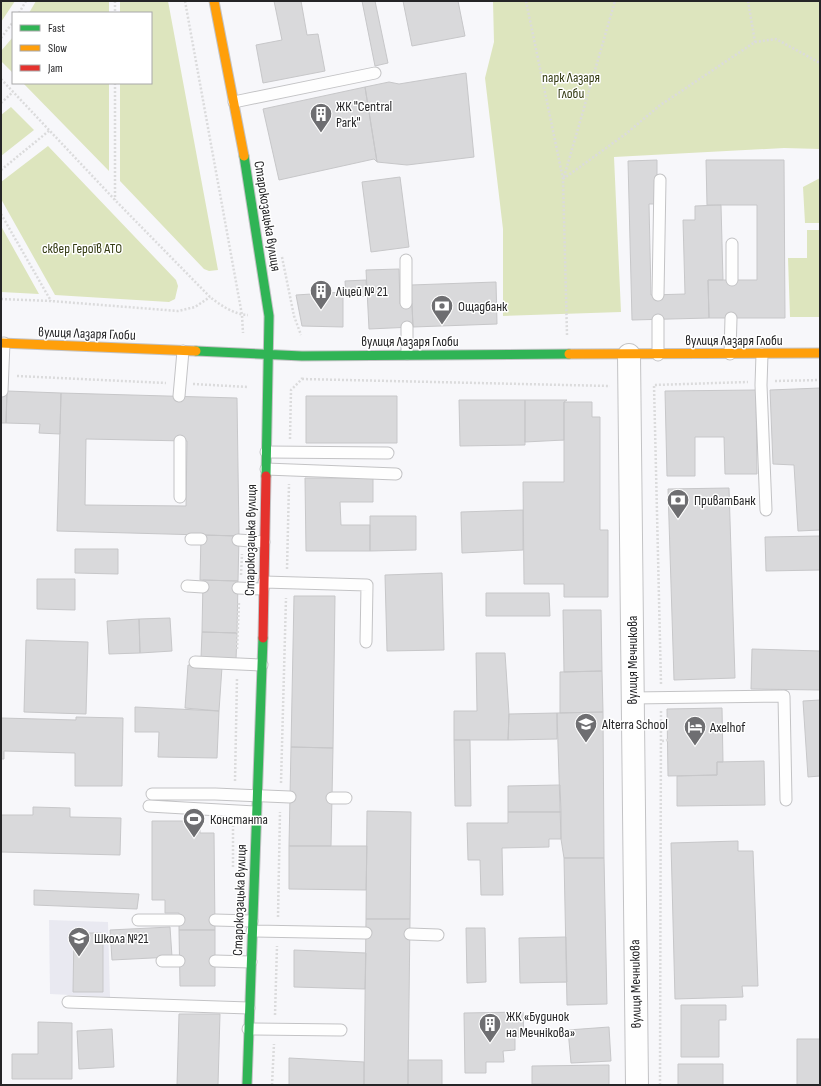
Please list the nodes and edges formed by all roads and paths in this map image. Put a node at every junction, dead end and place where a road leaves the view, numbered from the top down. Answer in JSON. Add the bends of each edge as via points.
{"nodes":[{"id":1,"x":26,"y":1,"type":"edge"},
{"id":2,"x":115,"y":1,"type":"edge"},
{"id":3,"x":185,"y":1,"type":"edge"},
{"id":4,"x":214,"y":1,"type":"edge"},
{"id":5,"x":526,"y":1,"type":"edge"},
{"id":6,"x":615,"y":1,"type":"edge"},
{"id":7,"x":748,"y":1,"type":"edge"},
{"id":8,"x":20,"y":12,"type":"edge"},
{"id":9,"x":115,"y":12,"type":"edge"},
{"id":10,"x":12,"y":23,"type":"edge"},
{"id":11,"x":1,"y":38,"type":"edge"},
{"id":12,"x":755,"y":42,"type":"junction"},
{"id":13,"x":820,"y":63,"type":"edge"},
{"id":14,"x":375,"y":73,"type":"dead end"},
{"id":15,"x":1,"y":79,"type":"edge"},
{"id":16,"x":115,"y":84,"type":"edge"},
{"id":17,"x":14,"y":92,"type":"junction"},
{"id":18,"x":234,"y":102,"type":"junction"},
{"id":19,"x":1,"y":103,"type":"edge"},
{"id":20,"x":50,"y":130,"type":"junction"},
{"id":21,"x":1,"y":170,"type":"edge"},
{"id":22,"x":563,"y":179,"type":"junction"},
{"id":23,"x":660,"y":180,"type":"dead end"},
{"id":24,"x":115,"y":200,"type":"junction"},
{"id":25,"x":1,"y":214,"type":"edge"},
{"id":26,"x":732,"y":244,"type":"dead end"},
{"id":27,"x":406,"y":260,"type":"dead end"},
{"id":28,"x":732,"y":280,"type":"dead end"},
{"id":29,"x":658,"y":295,"type":"dead end"},
{"id":30,"x":210,"y":296,"type":"junction"},
{"id":31,"x":1,"y":299,"type":"edge"},
{"id":32,"x":51,"y":301,"type":"junction"},
{"id":33,"x":406,"y":304,"type":"dead end"},
{"id":34,"x":242,"y":315,"type":"junction"},
{"id":35,"x":269,"y":316,"type":"junction"},
{"id":36,"x":731,"y":318,"type":"dead end"},
{"id":37,"x":658,"y":320,"type":"dead end"},
{"id":38,"x":407,"y":327,"type":"dead end"},
{"id":39,"x":3,"y":343,"type":"edge"},
{"id":40,"x":183,"y":351,"type":"junction"},
{"id":41,"x":245,"y":352,"type":"junction"},
{"id":42,"x":820,"y":353,"type":"edge"},
{"id":43,"x":269,"y":354,"type":"junction"},
{"id":44,"x":407,"y":354,"type":"junction"},
{"id":45,"x":730,"y":354,"type":"junction"},
{"id":46,"x":762,"y":354,"type":"junction"},
{"id":47,"x":567,"y":355,"type":"junction"},
{"id":48,"x":629,"y":355,"type":"junction"},
{"id":49,"x":658,"y":355,"type":"junction"},
{"id":50,"x":3,"y":375,"type":"junction"},
{"id":51,"x":302,"y":379,"type":"dead end"},
{"id":52,"x":820,"y":380,"type":"edge"},
{"id":53,"x":762,"y":381,"type":"junction"},
{"id":54,"x":182,"y":384,"type":"junction"},
{"id":55,"x":608,"y":386,"type":"dead end"},
{"id":56,"x":248,"y":387,"type":"junction"},
{"id":57,"x":268,"y":388,"type":"junction"},
{"id":58,"x":291,"y":390,"type":"dead end"},
{"id":59,"x":2,"y":391,"type":"edge"},
{"id":60,"x":248,"y":395,"type":"dead end"},
{"id":61,"x":179,"y":396,"type":"dead end"},
{"id":62,"x":180,"y":441,"type":"dead end"},
{"id":63,"x":266,"y":452,"type":"junction"},
{"id":64,"x":388,"y":453,"type":"dead end"},
{"id":65,"x":266,"y":469,"type":"junction"},
{"id":66,"x":396,"y":474,"type":"dead end"},
{"id":67,"x":180,"y":497,"type":"dead end"},
{"id":68,"x":766,"y":510,"type":"dead end"},
{"id":69,"x":241,"y":541,"type":"joint"},
{"id":70,"x":264,"y":542,"type":"junction"},
{"id":71,"x":263,"y":585,"type":"junction"},
{"id":72,"x":187,"y":586,"type":"dead end"},
{"id":73,"x":203,"y":587,"type":"dead end"},
{"id":74,"x":239,"y":588,"type":"junction"},
{"id":75,"x":366,"y":642,"type":"dead end"},
{"id":76,"x":195,"y":662,"type":"dead end"},
{"id":77,"x":237,"y":663,"type":"junction"},
{"id":78,"x":262,"y":664,"type":"junction"},
{"id":79,"x":632,"y":698,"type":"junction"},
{"id":80,"x":661,"y":698,"type":"junction"},
{"id":81,"x":668,"y":740,"type":"dead end"},
{"id":82,"x":662,"y":741,"type":"junction"},
{"id":83,"x":152,"y":794,"type":"dead end"},
{"id":84,"x":234,"y":794,"type":"junction"},
{"id":85,"x":256,"y":796,"type":"junction"},
{"id":86,"x":290,"y":797,"type":"dead end"},
{"id":87,"x":332,"y":798,"type":"dead end"},
{"id":88,"x":346,"y":798,"type":"dead end"},
{"id":89,"x":786,"y":800,"type":"dead end"},
{"id":90,"x":149,"y":806,"type":"dead end"},
{"id":91,"x":234,"y":811,"type":"junction"},
{"id":92,"x":255,"y":812,"type":"junction"},
{"id":93,"x":233,"y":874,"type":"dead end"},
{"id":94,"x":138,"y":920,"type":"dead end"},
{"id":95,"x":179,"y":920,"type":"dead end"},
{"id":96,"x":215,"y":920,"type":"dead end"},
{"id":97,"x":252,"y":926,"type":"junction"},
{"id":98,"x":366,"y":933,"type":"dead end"},
{"id":99,"x":410,"y":934,"type":"dead end"},
{"id":100,"x":438,"y":934,"type":"dead end"},
{"id":101,"x":162,"y":961,"type":"dead end"},
{"id":102,"x":179,"y":961,"type":"dead end"},
{"id":103,"x":215,"y":961,"type":"dead end"},
{"id":104,"x":251,"y":962,"type":"junction"},
{"id":105,"x":68,"y":1002,"type":"dead end"},
{"id":106,"x":249,"y":1008,"type":"junction"},
{"id":107,"x":248,"y":1030,"type":"junction"},
{"id":108,"x":341,"y":1030,"type":"dead end"},
{"id":109,"x":247,"y":1085,"type":"edge"},
{"id":110,"x":637,"y":1085,"type":"edge"},
{"id":111,"x":660,"y":1085,"type":"edge"}],
"edges":[{"from":1,"to":8,"type":"path"},
{"from":2,"to":9,"type":"path"},
{"from":3,"to":34,"type":"path"},
{"from":4,"to":18,"type":"street","name":"Старокозацька вулиця"},
{"from":5,"to":22,"type":"path"},
{"from":6,"to":22,"type":"path"},
{"from":7,"to":12,"type":"path"},
{"from":10,"to":11,"type":"path"},
{"from":12,"to":13,"type":"path","via":[[776,39]]},
{"from":12,"to":22,"type":"path","via":[[659,106],[627,133]]},
{"from":14,"to":18,"type":"lane"},
{"from":15,"to":17,"type":"path"},
{"from":16,"to":24,"type":"path"},
{"from":17,"to":19,"type":"path"},
{"from":17,"to":20,"type":"path"},
{"from":18,"to":35,"type":"street","name":"Старокозацька вулиця"},
{"from":20,"to":21,"type":"path"},
{"from":20,"to":24,"type":"path"},
{"from":22,"to":47,"type":"path"},
{"from":23,"to":29,"type":"lane"},
{"from":24,"to":30,"type":"path"},
{"from":25,"to":32,"type":"path"},
{"from":26,"to":28,"type":"lane"},
{"from":27,"to":33,"type":"lane"},
{"from":30,"to":32,"type":"path","via":[[195,307],[178,311]]},
{"from":30,"to":34,"type":"path"},
{"from":31,"to":32,"type":"path"},
{"from":34,"to":35,"type":"path"},
{"from":34,"to":41,"type":"path"},
{"from":35,"to":43,"type":"street","name":"Старокозацька вулиця"},
{"from":36,"to":45,"type":"lane"},
{"from":37,"to":49,"type":"lane"},
{"from":38,"to":44,"type":"lane"},
{"from":39,"to":40,"type":"street","name":"вулиця Лазаря Глоби"},
{"from":39,"to":50,"type":"lane"},
{"from":40,"to":41,"type":"street","name":"вулиця Лазаря Глоби"},
{"from":40,"to":54,"type":"lane"},
{"from":41,"to":43,"type":"street","name":"вулиця Лазаря Глоби"},
{"from":41,"to":56,"type":"path"},
{"from":42,"to":46,"type":"street","name":"вулиця Лазаря Глоби"},
{"from":43,"to":44,"type":"street","name":"вулиця Лазаря Глоби"},
{"from":43,"to":57,"type":"street","name":"Старокозацька вулиця"},
{"from":44,"to":47,"type":"street","name":"вулиця Лазаря Глоби"},
{"from":45,"to":46,"type":"street","name":"вулиця Лазаря Глоби"},
{"from":45,"to":49,"type":"street","name":"вулиця Лазаря Глоби"},
{"from":46,"to":53,"type":"lane"},
{"from":47,"to":48,"type":"street","name":"вулиця Лазаря Глоби"},
{"from":48,"to":49,"type":"street","name":"вулиця Лазаря Глоби"},
{"from":48,"to":79,"type":"street","name":"вулиця Мечникова"},
{"from":50,"to":54,"type":"path"},
{"from":50,"to":59,"type":"lane"},
{"from":51,"to":55,"type":"path"},
{"from":52,"to":53,"type":"path"},
{"from":53,"to":68,"type":"lane"},
{"from":53,"to":80,"type":"path","via":[[654,385]]},
{"from":54,"to":56,"type":"path"},
{"from":54,"to":61,"type":"lane"},
{"from":56,"to":57,"type":"path"},
{"from":56,"to":60,"type":"path"},
{"from":57,"to":58,"type":"path"},
{"from":57,"to":63,"type":"street","name":"Старокозацька вулиця"},
{"from":62,"to":67,"type":"lane"},
{"from":63,"to":64,"type":"lane"},
{"from":63,"to":65,"type":"street","name":"Старокозацька вулиця"},
{"from":65,"to":66,"type":"lane"},
{"from":65,"to":70,"type":"street","name":"Старокозацька вулиця"},
{"from":69,"to":70,"type":"lane"},
{"from":69,"to":74,"type":"path"},
{"from":70,"to":71,"type":"street","name":"Старокозацька вулиця"},
{"from":71,"to":74,"type":"lane"},
{"from":71,"to":75,"type":"lane","via":[[367,586]]},
{"from":71,"to":78,"type":"street","name":"Старокозацька вулиця"},
{"from":72,"to":73,"type":"lane"},
{"from":74,"to":77,"type":"path"},
{"from":76,"to":77,"type":"lane"},
{"from":77,"to":78,"type":"lane"},
{"from":77,"to":84,"type":"path"},
{"from":78,"to":85,"type":"street","name":"Старокозацька вулиця"},
{"from":79,"to":80,"type":"lane"},
{"from":79,"to":110,"type":"street","name":"вулиця Мечникова"},
{"from":80,"to":82,"type":"path"},
{"from":80,"to":89,"type":"lane","via":[[784,696]]},
{"from":81,"to":82,"type":"path"},
{"from":82,"to":111,"type":"path"},
{"from":83,"to":84,"type":"lane"},
{"from":84,"to":85,"type":"lane"},
{"from":85,"to":86,"type":"lane"},
{"from":85,"to":92,"type":"street","name":"Старокозацька вулиця"},
{"from":87,"to":88,"type":"lane"},
{"from":90,"to":91,"type":"lane"},
{"from":91,"to":92,"type":"lane"},
{"from":91,"to":93,"type":"path"},
{"from":92,"to":97,"type":"street","name":"Старокозацька вулиця"},
{"from":94,"to":95,"type":"lane"},
{"from":96,"to":97,"type":"lane"},
{"from":97,"to":98,"type":"lane"},
{"from":97,"to":104,"type":"street","name":"Старокозацька вулиця"},
{"from":99,"to":100,"type":"lane"},
{"from":101,"to":102,"type":"lane"},
{"from":103,"to":104,"type":"lane"},
{"from":104,"to":106,"type":"street","name":"Старокозацька вулиця"},
{"from":105,"to":106,"type":"lane"},
{"from":106,"to":107,"type":"street","name":"Старокозацька вулиця"},
{"from":107,"to":108,"type":"lane"},
{"from":107,"to":109,"type":"street","name":"Старокозацька вулиця"}]}
